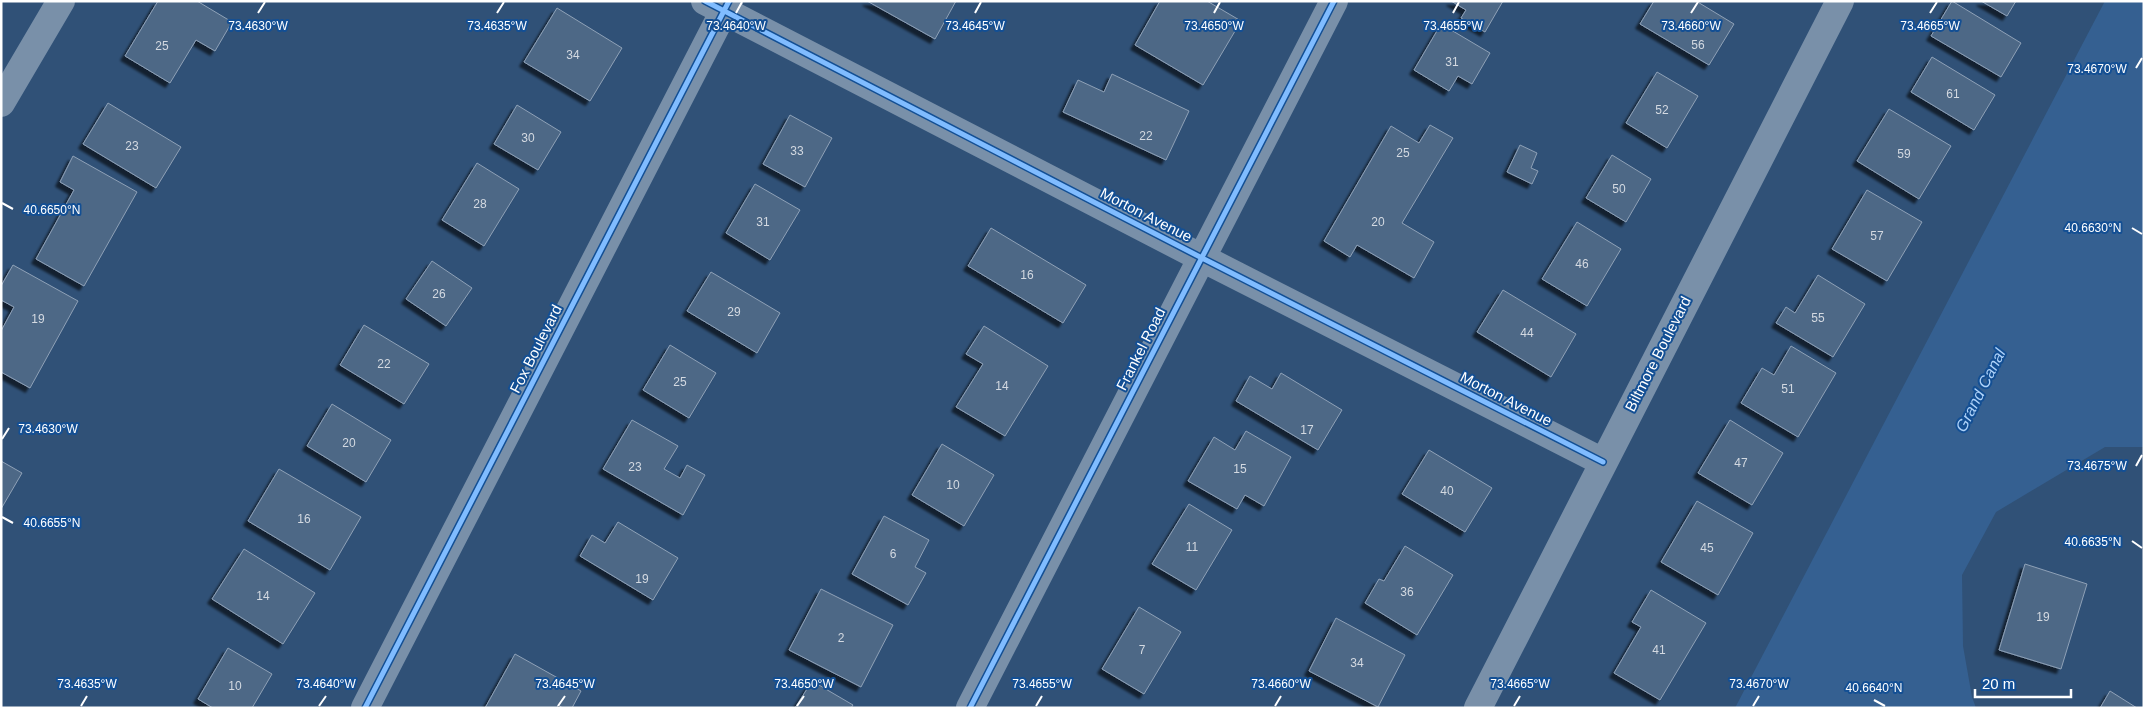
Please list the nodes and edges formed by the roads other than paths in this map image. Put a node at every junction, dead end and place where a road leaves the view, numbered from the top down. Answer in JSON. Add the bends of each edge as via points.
{"nodes":[{"id":1,"x":61,"y":1,"type":"edge"},
{"id":2,"x":1334,"y":1,"type":"edge"},
{"id":3,"x":1840,"y":1,"type":"edge"},
{"id":4,"x":719,"y":4,"type":"edge"},
{"id":5,"x":1,"y":103,"type":"edge"},
{"id":6,"x":1202,"y":258,"type":"junction"},
{"id":7,"x":1603,"y":462,"type":"junction"},
{"id":8,"x":365,"y":708,"type":"edge"},
{"id":9,"x":970,"y":708,"type":"edge"},
{"id":10,"x":1478,"y":708,"type":"edge"}],
"edges":[{"from":1,"to":5,"type":"street"},
{"from":2,"to":6,"type":"street","name":"Frankel Road"},
{"from":3,"to":7,"type":"street","name":"Biltmore Boulevard"},
{"from":4,"to":6,"type":"street","name":"Morton Avenue"},
{"from":4,"to":8,"type":"street","name":"Fox Boulevard"},
{"from":6,"to":7,"type":"street","name":"Morton Avenue"},
{"from":6,"to":9,"type":"street","name":"Frankel Road"},
{"from":7,"to":10,"type":"street","name":"Biltmore Boulevard"}]}
